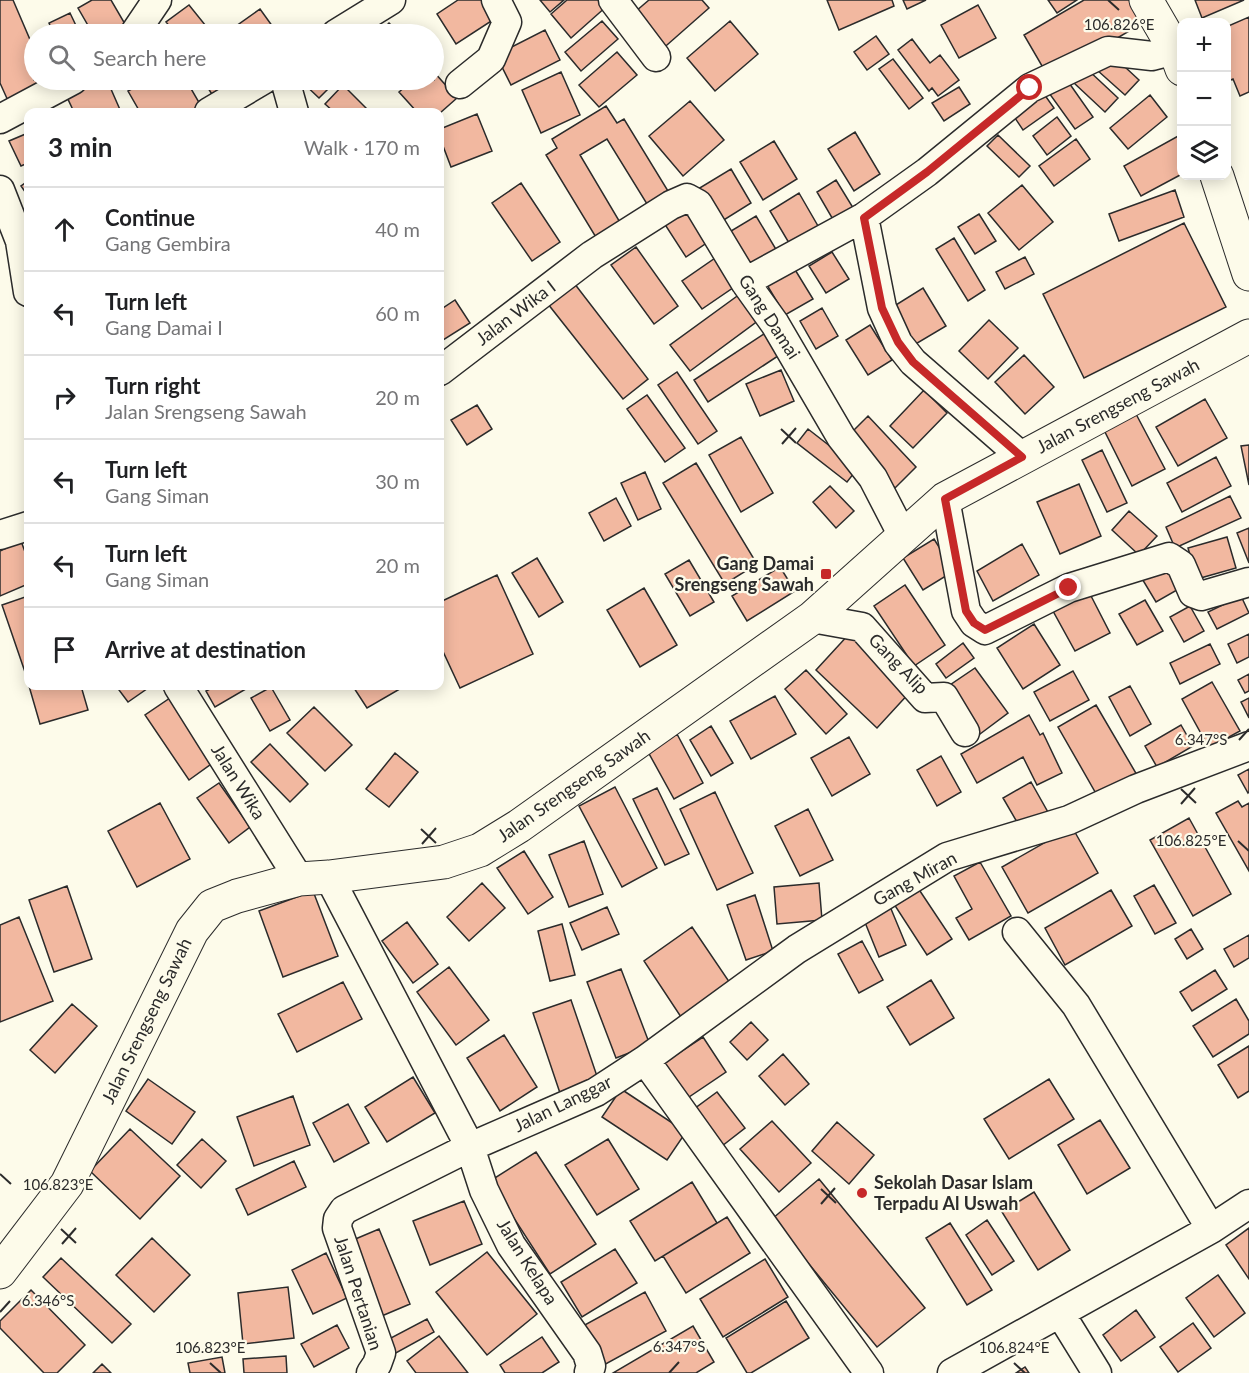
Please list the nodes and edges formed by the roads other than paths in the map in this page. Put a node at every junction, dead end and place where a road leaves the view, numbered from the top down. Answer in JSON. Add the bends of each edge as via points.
{"nodes":[{"id":1,"x":157,"y":0,"type":"edge"},
{"id":2,"x":391,"y":0,"type":"edge"},
{"id":3,"x":496,"y":0,"type":"edge"},
{"id":4,"x":613,"y":0,"type":"edge"},
{"id":5,"x":1146,"y":0,"type":"edge"},
{"id":6,"x":141,"y":24,"type":"edge"},
{"id":7,"x":352,"y":24,"type":"edge"},
{"id":8,"x":656,"y":57,"type":"dead end"},
{"id":9,"x":1177,"y":58,"type":"edge"},
{"id":10,"x":1177,"y":60,"type":"edge"},
{"id":11,"x":460,"y":84,"type":"dead end"},
{"id":12,"x":54,"y":90,"type":"edge"},
{"id":13,"x":246,"y":90,"type":"edge"},
{"id":14,"x":288,"y":90,"type":"edge"},
{"id":15,"x":216,"y":108,"type":"edge"},
{"id":16,"x":293,"y":108,"type":"edge"},
{"id":17,"x":0,"y":119,"type":"edge"},
{"id":18,"x":1217,"y":180,"type":"edge"},
{"id":19,"x":0,"y":190,"type":"edge"},
{"id":20,"x":864,"y":218,"type":"junction"},
{"id":21,"x":24,"y":238,"type":"edge"},
{"id":22,"x":592,"y":255,"type":"joint"},
{"id":23,"x":1249,"y":274,"type":"edge"},
{"id":24,"x":745,"y":282,"type":"junction"},
{"id":25,"x":1249,"y":336,"type":"edge"},
{"id":26,"x":444,"y":368,"type":"edge"},
{"id":27,"x":1022,"y":457,"type":"junction"},
{"id":28,"x":945,"y":499,"type":"junction"},
{"id":29,"x":24,"y":527,"type":"edge"},
{"id":30,"x":0,"y":535,"type":"edge"},
{"id":31,"x":903,"y":536,"type":"junction"},
{"id":32,"x":1249,"y":582,"type":"edge"},
{"id":33,"x":812,"y":618,"type":"junction"},
{"id":34,"x":181,"y":690,"type":"edge"},
{"id":35,"x":965,"y":732,"type":"dead end"},
{"id":36,"x":1249,"y":746,"type":"edge"},
{"id":37,"x":314,"y":878,"type":"junction"},
{"id":38,"x":1017,"y":932,"type":"dead end"},
{"id":39,"x":645,"y":1060,"type":"junction"},
{"id":40,"x":470,"y":1148,"type":"junction"},
{"id":41,"x":1249,"y":1204,"type":"edge"},
{"id":42,"x":1211,"y":1229,"type":"junction"},
{"id":43,"x":0,"y":1272,"type":"edge"},
{"id":44,"x":1060,"y":1313,"type":"junction"},
{"id":45,"x":589,"y":1372,"type":"edge"},
{"id":46,"x":371,"y":1373,"type":"edge"},
{"id":47,"x":869,"y":1373,"type":"edge"},
{"id":48,"x":952,"y":1373,"type":"edge"},
{"id":49,"x":1097,"y":1373,"type":"edge"}],
"edges":[{"from":1,"to":6,"type":"street"},
{"from":2,"to":7,"type":"street"},
{"from":3,"to":11,"type":"street","via":[[507,22],[491,59]]},
{"from":4,"to":8,"type":"street"},
{"from":5,"to":9,"type":"street"},
{"from":10,"to":20,"type":"street","via":[[1108,51],[1030,88]]},
{"from":12,"to":17,"type":"street"},
{"from":13,"to":15,"type":"street"},
{"from":14,"to":16,"type":"street"},
{"from":18,"to":23,"type":"street"},
{"from":19,"to":21,"type":"street"},
{"from":20,"to":24,"type":"street"},
{"from":20,"to":27,"type":"street","via":[[882,308],[898,342],[913,362]]},
{"from":22,"to":24,"type":"street","name":"Gang Damai","via":[[687,198],[698,204]]},
{"from":22,"to":26,"type":"street","name":"Jalan Wika I"},
{"from":24,"to":31,"type":"street","name":"Gang Damai","via":[[775,324],[841,437],[873,478]]},
{"from":25,"to":27,"type":"street","name":"Jalan Srengseng Sawah"},
{"from":27,"to":28,"type":"street","name":"Jalan Srengseng Sawah"},
{"from":28,"to":31,"type":"street","name":"Jalan Srengseng Sawah"},
{"from":28,"to":32,"type":"street","via":[[966,611],[985,630],[1069,588],[1169,557],[1181,565],[1193,593],[1201,596]]},
{"from":29,"to":30,"type":"street"},
{"from":31,"to":33,"type":"street","name":"Jalan Srengseng Sawah"},
{"from":33,"to":35,"type":"street","name":"Gang Alip","via":[[862,627],[925,698],[944,697]]},
{"from":33,"to":37,"type":"street","name":"Jalan Srengseng Sawah","via":[[480,850],[444,862]]},
{"from":34,"to":37,"type":"street","name":"Jalan Wika"},
{"from":36,"to":39,"type":"street","name":"Gang Miran","via":[[1136,789],[1069,820],[947,857],[797,949]]},
{"from":37,"to":40,"type":"street"},
{"from":37,"to":43,"type":"street","name":"Jalan Srengseng Sawah","via":[[237,896],[212,906],[192,931],[67,1184]]},
{"from":38,"to":42,"type":"street","via":[[1076,1005]]},
{"from":39,"to":40,"type":"street","name":"Jalan Langgar","via":[[596,1092]]},
{"from":39,"to":47,"type":"street"},
{"from":40,"to":45,"type":"street","name":"Jalan Kelapa","via":[[484,1190],[511,1245],[587,1353]]},
{"from":40,"to":46,"type":"street","name":"Jalan Pertanian","via":[[344,1210],[338,1219],[337,1228],[381,1353]]},
{"from":41,"to":42,"type":"street"},
{"from":42,"to":44,"type":"street"},
{"from":44,"to":48,"type":"street"},
{"from":44,"to":49,"type":"street"}]}
